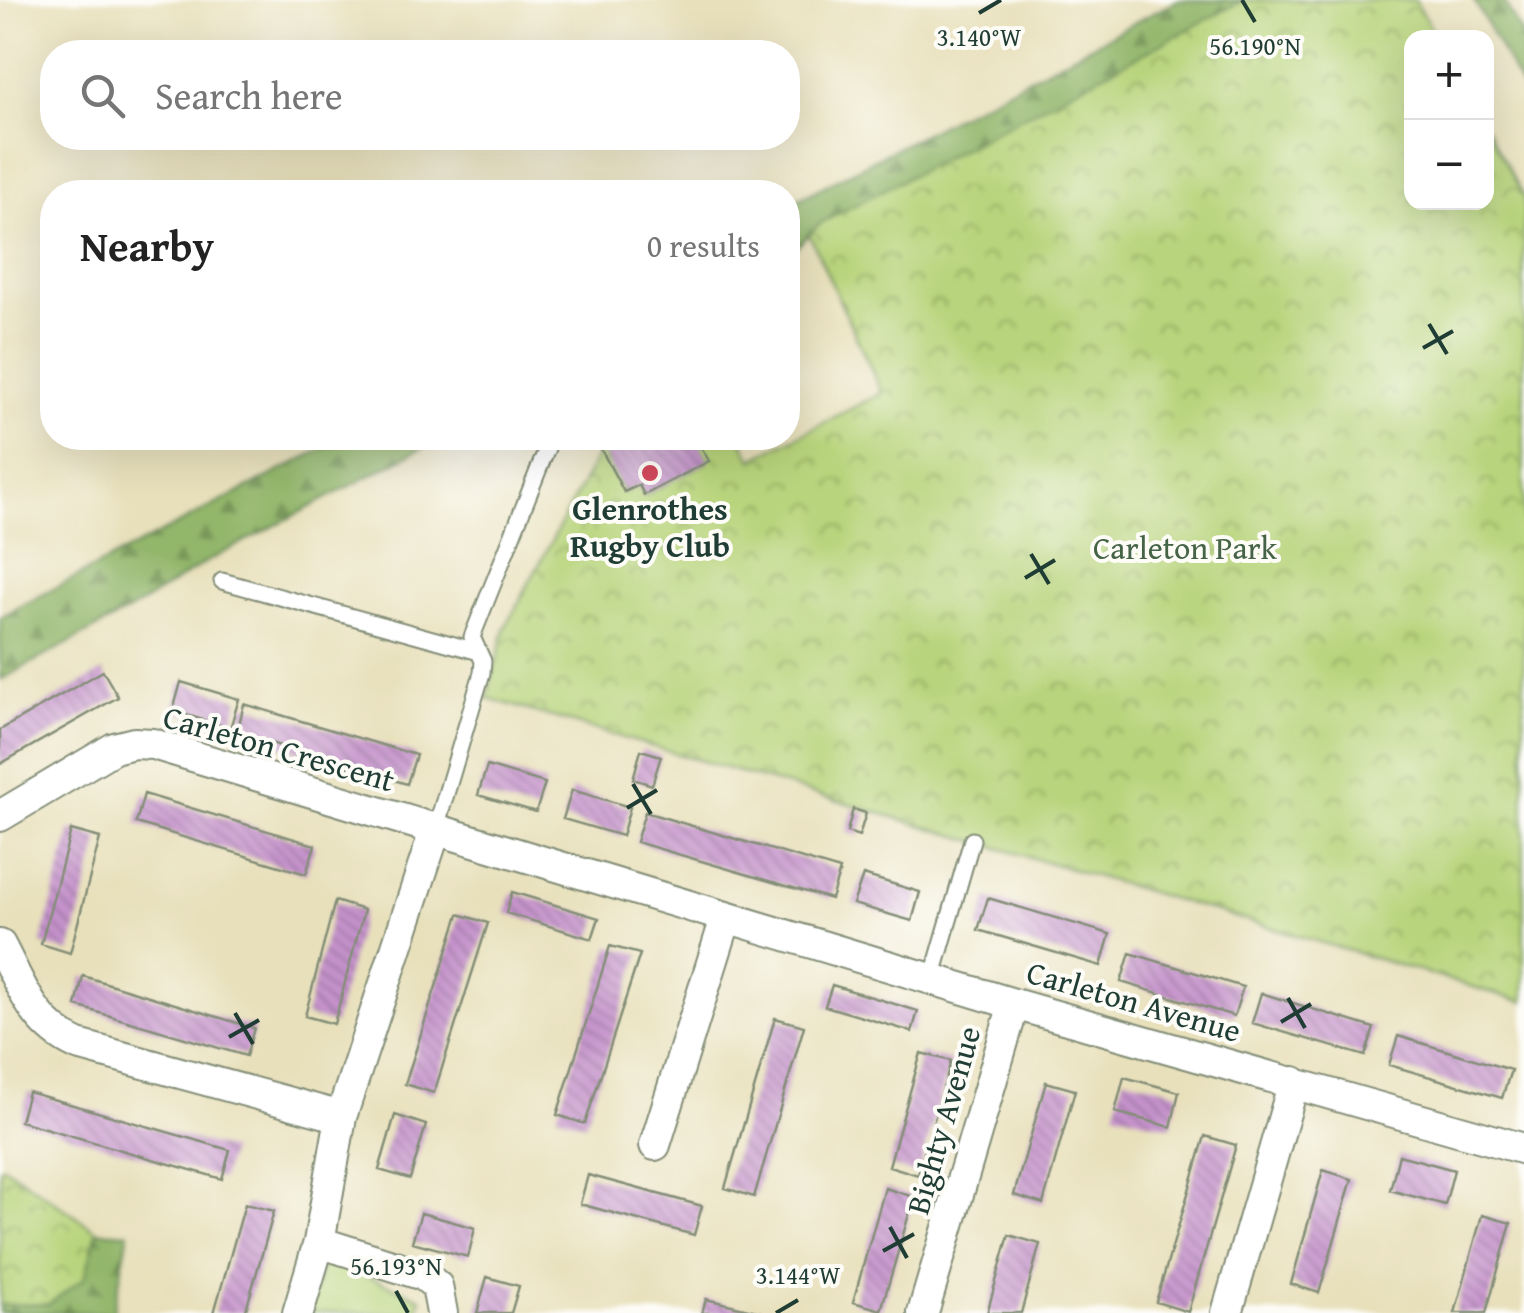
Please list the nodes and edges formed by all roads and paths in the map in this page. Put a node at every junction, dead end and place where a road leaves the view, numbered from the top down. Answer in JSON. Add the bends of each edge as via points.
{"nodes":[{"id":1,"x":546,"y":450,"type":"edge"},
{"id":2,"x":222,"y":581,"type":"dead end"},
{"id":3,"x":476,"y":651,"type":"junction"},
{"id":4,"x":0,"y":816,"type":"edge"},
{"id":5,"x":435,"y":830,"type":"junction"},
{"id":6,"x":972,"y":840,"type":"dead end"},
{"id":7,"x":726,"y":918,"type":"junction"},
{"id":8,"x":0,"y":945,"type":"edge"},
{"id":9,"x":932,"y":979,"type":"junction"},
{"id":10,"x":1014,"y":1004,"type":"junction"},
{"id":11,"x":1294,"y":1082,"type":"junction"},
{"id":12,"x":341,"y":1117,"type":"junction"},
{"id":13,"x":655,"y":1145,"type":"dead end"},
{"id":14,"x":1524,"y":1149,"type":"edge"},
{"id":15,"x":318,"y":1242,"type":"junction"},
{"id":16,"x":298,"y":1313,"type":"edge"},
{"id":17,"x":442,"y":1313,"type":"edge"},
{"id":18,"x":922,"y":1313,"type":"edge"},
{"id":19,"x":1227,"y":1313,"type":"edge"}],
"edges":[{"from":1,"to":3,"type":"lane","via":[[472,637]]},
{"from":2,"to":3,"type":"lane"},
{"from":3,"to":5,"type":"lane","via":[[482,673]]},
{"from":4,"to":5,"type":"street","name":"Carleton Crescent","via":[[98,756],[134,743],[177,749]]},
{"from":5,"to":7,"type":"street","name":"Carleton Avenue"},
{"from":5,"to":12,"type":"street"},
{"from":6,"to":9,"type":"lane"},
{"from":7,"to":9,"type":"street","name":"Carleton Avenue"},
{"from":7,"to":13,"type":"street"},
{"from":8,"to":12,"type":"street","via":[[56,1036]]},
{"from":9,"to":10,"type":"street","name":"Carleton Avenue"},
{"from":10,"to":11,"type":"street","name":"Carleton Avenue"},
{"from":10,"to":18,"type":"street","name":"Bighty Avenue"},
{"from":11,"to":14,"type":"street","name":"Carleton Avenue"},
{"from":11,"to":19,"type":"street"},
{"from":12,"to":15,"type":"street"},
{"from":15,"to":16,"type":"street"},
{"from":15,"to":17,"type":"street","via":[[423,1276],[438,1286]]}]}
